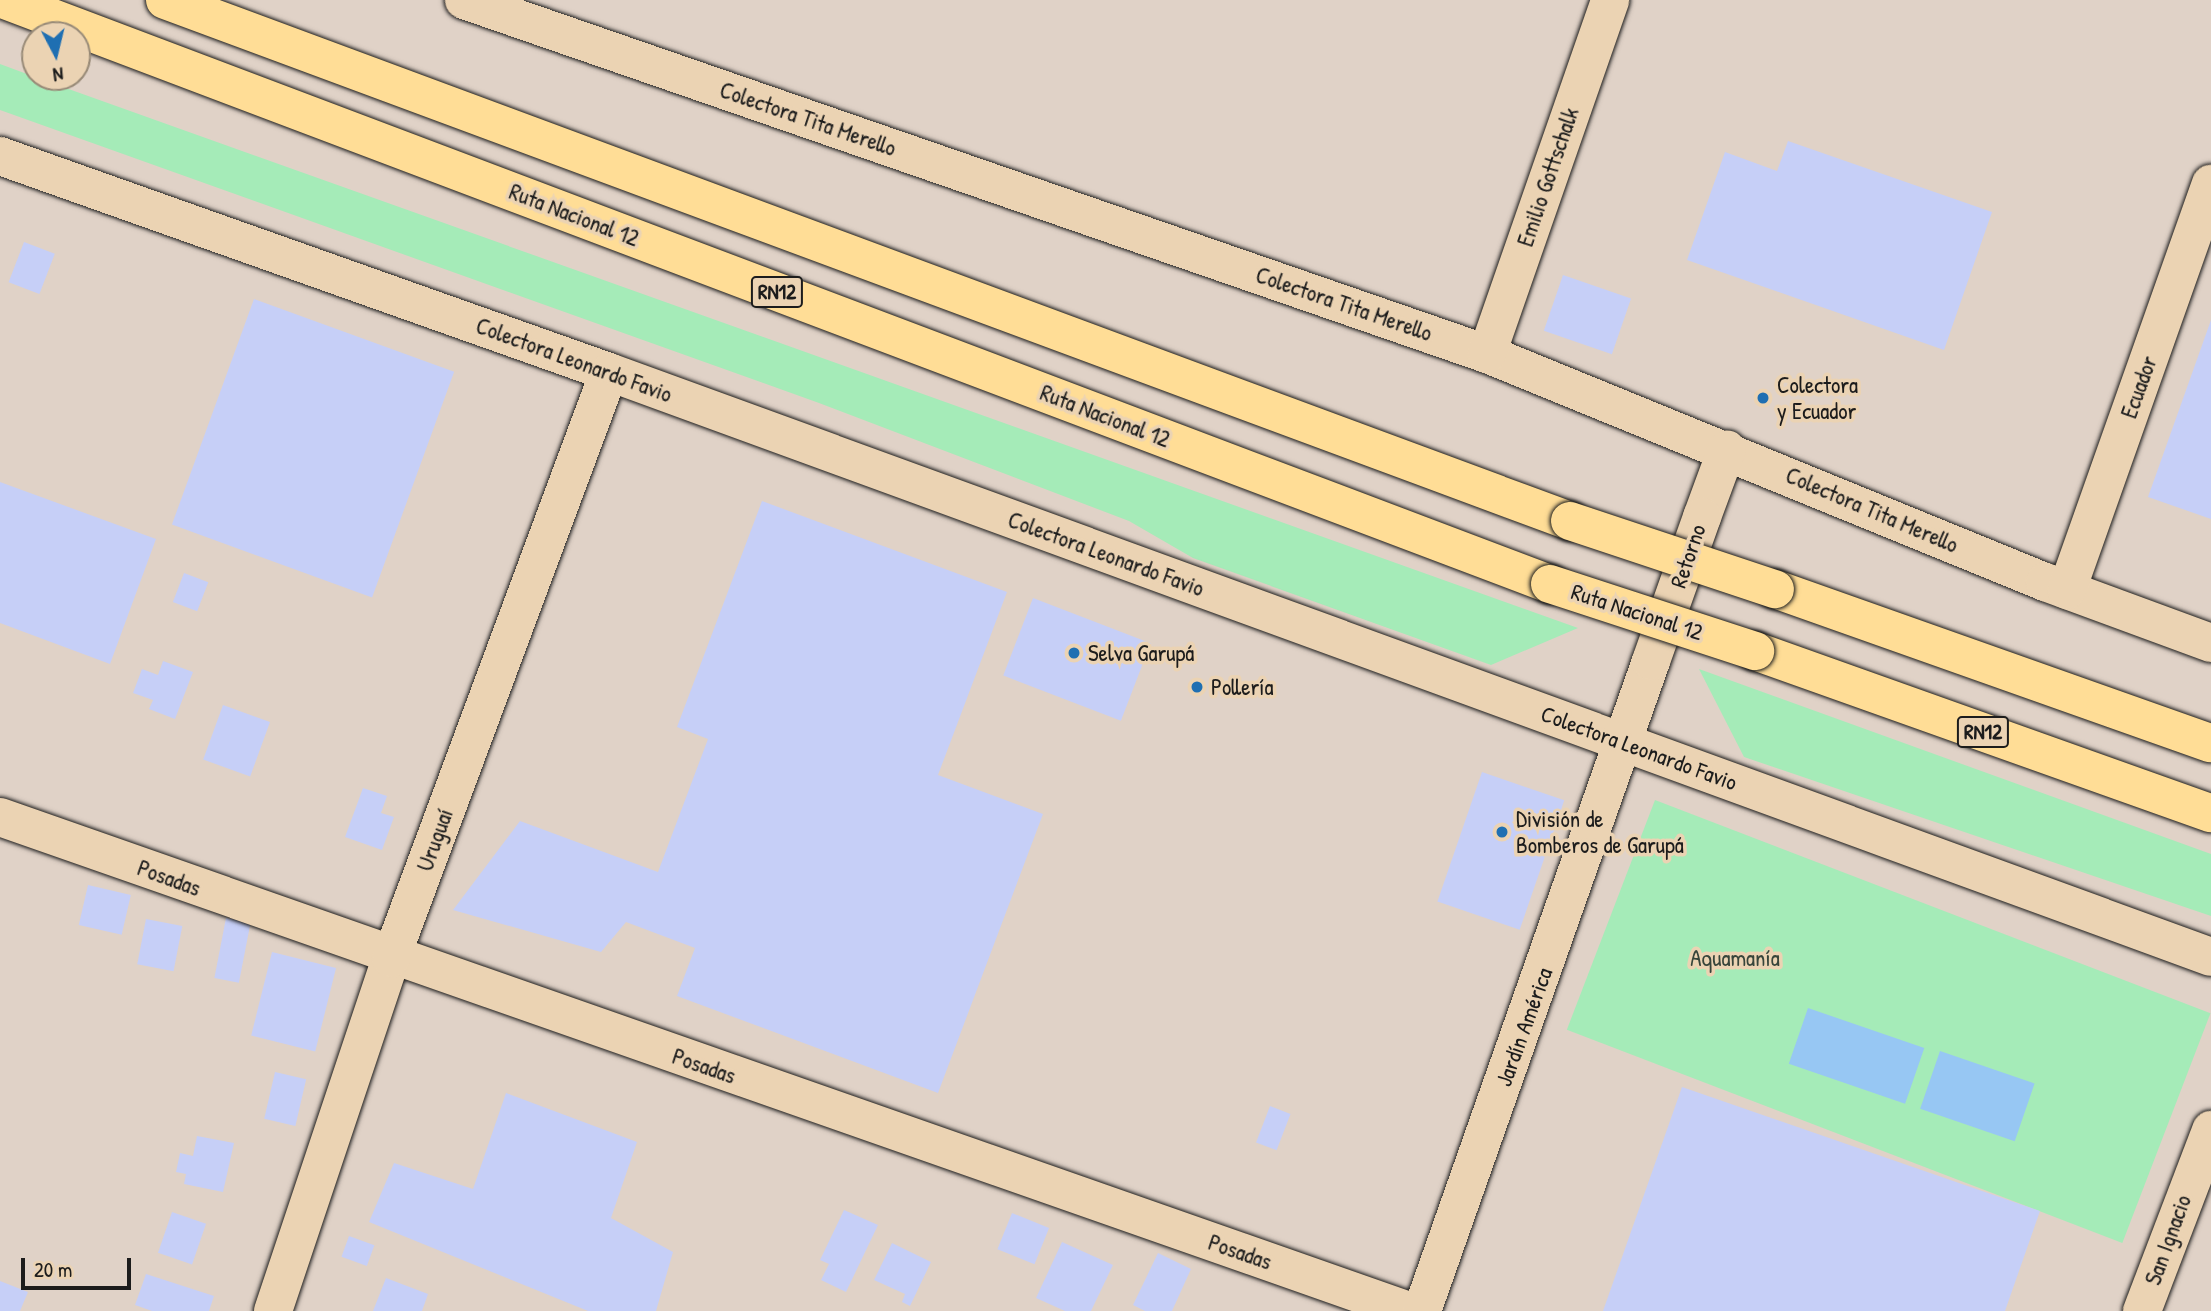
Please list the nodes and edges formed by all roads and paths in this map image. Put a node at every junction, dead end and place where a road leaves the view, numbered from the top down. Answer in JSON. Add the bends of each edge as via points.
{"nodes":[{"id":1,"x":5,"y":0,"type":"edge"},
{"id":2,"x":165,"y":0,"type":"edge"},
{"id":3,"x":464,"y":0,"type":"edge"},
{"id":4,"x":1609,"y":0,"type":"edge"},
{"id":5,"x":0,"y":156,"type":"edge"},
{"id":6,"x":2211,"y":184,"type":"edge"},
{"id":7,"x":1487,"y":354,"type":"junction"},
{"id":8,"x":609,"y":372,"type":"junction"},
{"id":9,"x":1727,"y":449,"type":"junction"},
{"id":10,"x":2067,"y":590,"type":"junction"},
{"id":11,"x":2211,"y":643,"type":"edge"},
{"id":12,"x":1626,"y":743,"type":"junction"},
{"id":13,"x":2211,"y":743,"type":"edge"},
{"id":14,"x":2211,"y":813,"type":"edge"},
{"id":15,"x":0,"y":817,"type":"edge"},
{"id":16,"x":2211,"y":957,"type":"edge"},
{"id":17,"x":391,"y":958,"type":"junction"},
{"id":18,"x":2211,"y":1130,"type":"edge"},
{"id":19,"x":273,"y":1311,"type":"edge"},
{"id":20,"x":1409,"y":1311,"type":"edge"},
{"id":21,"x":1422,"y":1311,"type":"edge"},
{"id":22,"x":2142,"y":1311,"type":"edge"}],
"edges":[{"from":1,"to":14,"type":"highway","name":"Ruta Nacional 12","number":"RN12","bridge":true,"via":[[1550,584]]},
{"from":2,"to":13,"type":"highway","bridge":true,"via":[[1570,521]]},
{"from":3,"to":7,"type":"street","name":"Colectora Tita Merello"},
{"from":4,"to":7,"type":"street","name":"Emilio Gottschalk"},
{"from":5,"to":8,"type":"street","name":"Colectora Leonardo Favio"},
{"from":6,"to":10,"type":"street","name":"Ecuador"},
{"from":7,"to":9,"type":"street","name":"Colectora Tita Merello"},
{"from":8,"to":12,"type":"street","name":"Colectora Leonardo Favio"},
{"from":8,"to":17,"type":"street","name":"Uruguaí"},
{"from":9,"to":10,"type":"street","name":"Colectora Tita Merello"},
{"from":9,"to":12,"type":"street","name":"Retorno"},
{"from":10,"to":11,"type":"street","name":"Colectora Tita Merello"},
{"from":12,"to":16,"type":"street","name":"Colectora Leonardo Favio"},
{"from":12,"to":21,"type":"street","name":"Jardín América"},
{"from":15,"to":17,"type":"street","name":"Posadas"},
{"from":17,"to":19,"type":"street","name":"Uruguaí"},
{"from":17,"to":20,"type":"street","name":"Posadas"},
{"from":18,"to":22,"type":"street","name":"San Ignacio"}]}
